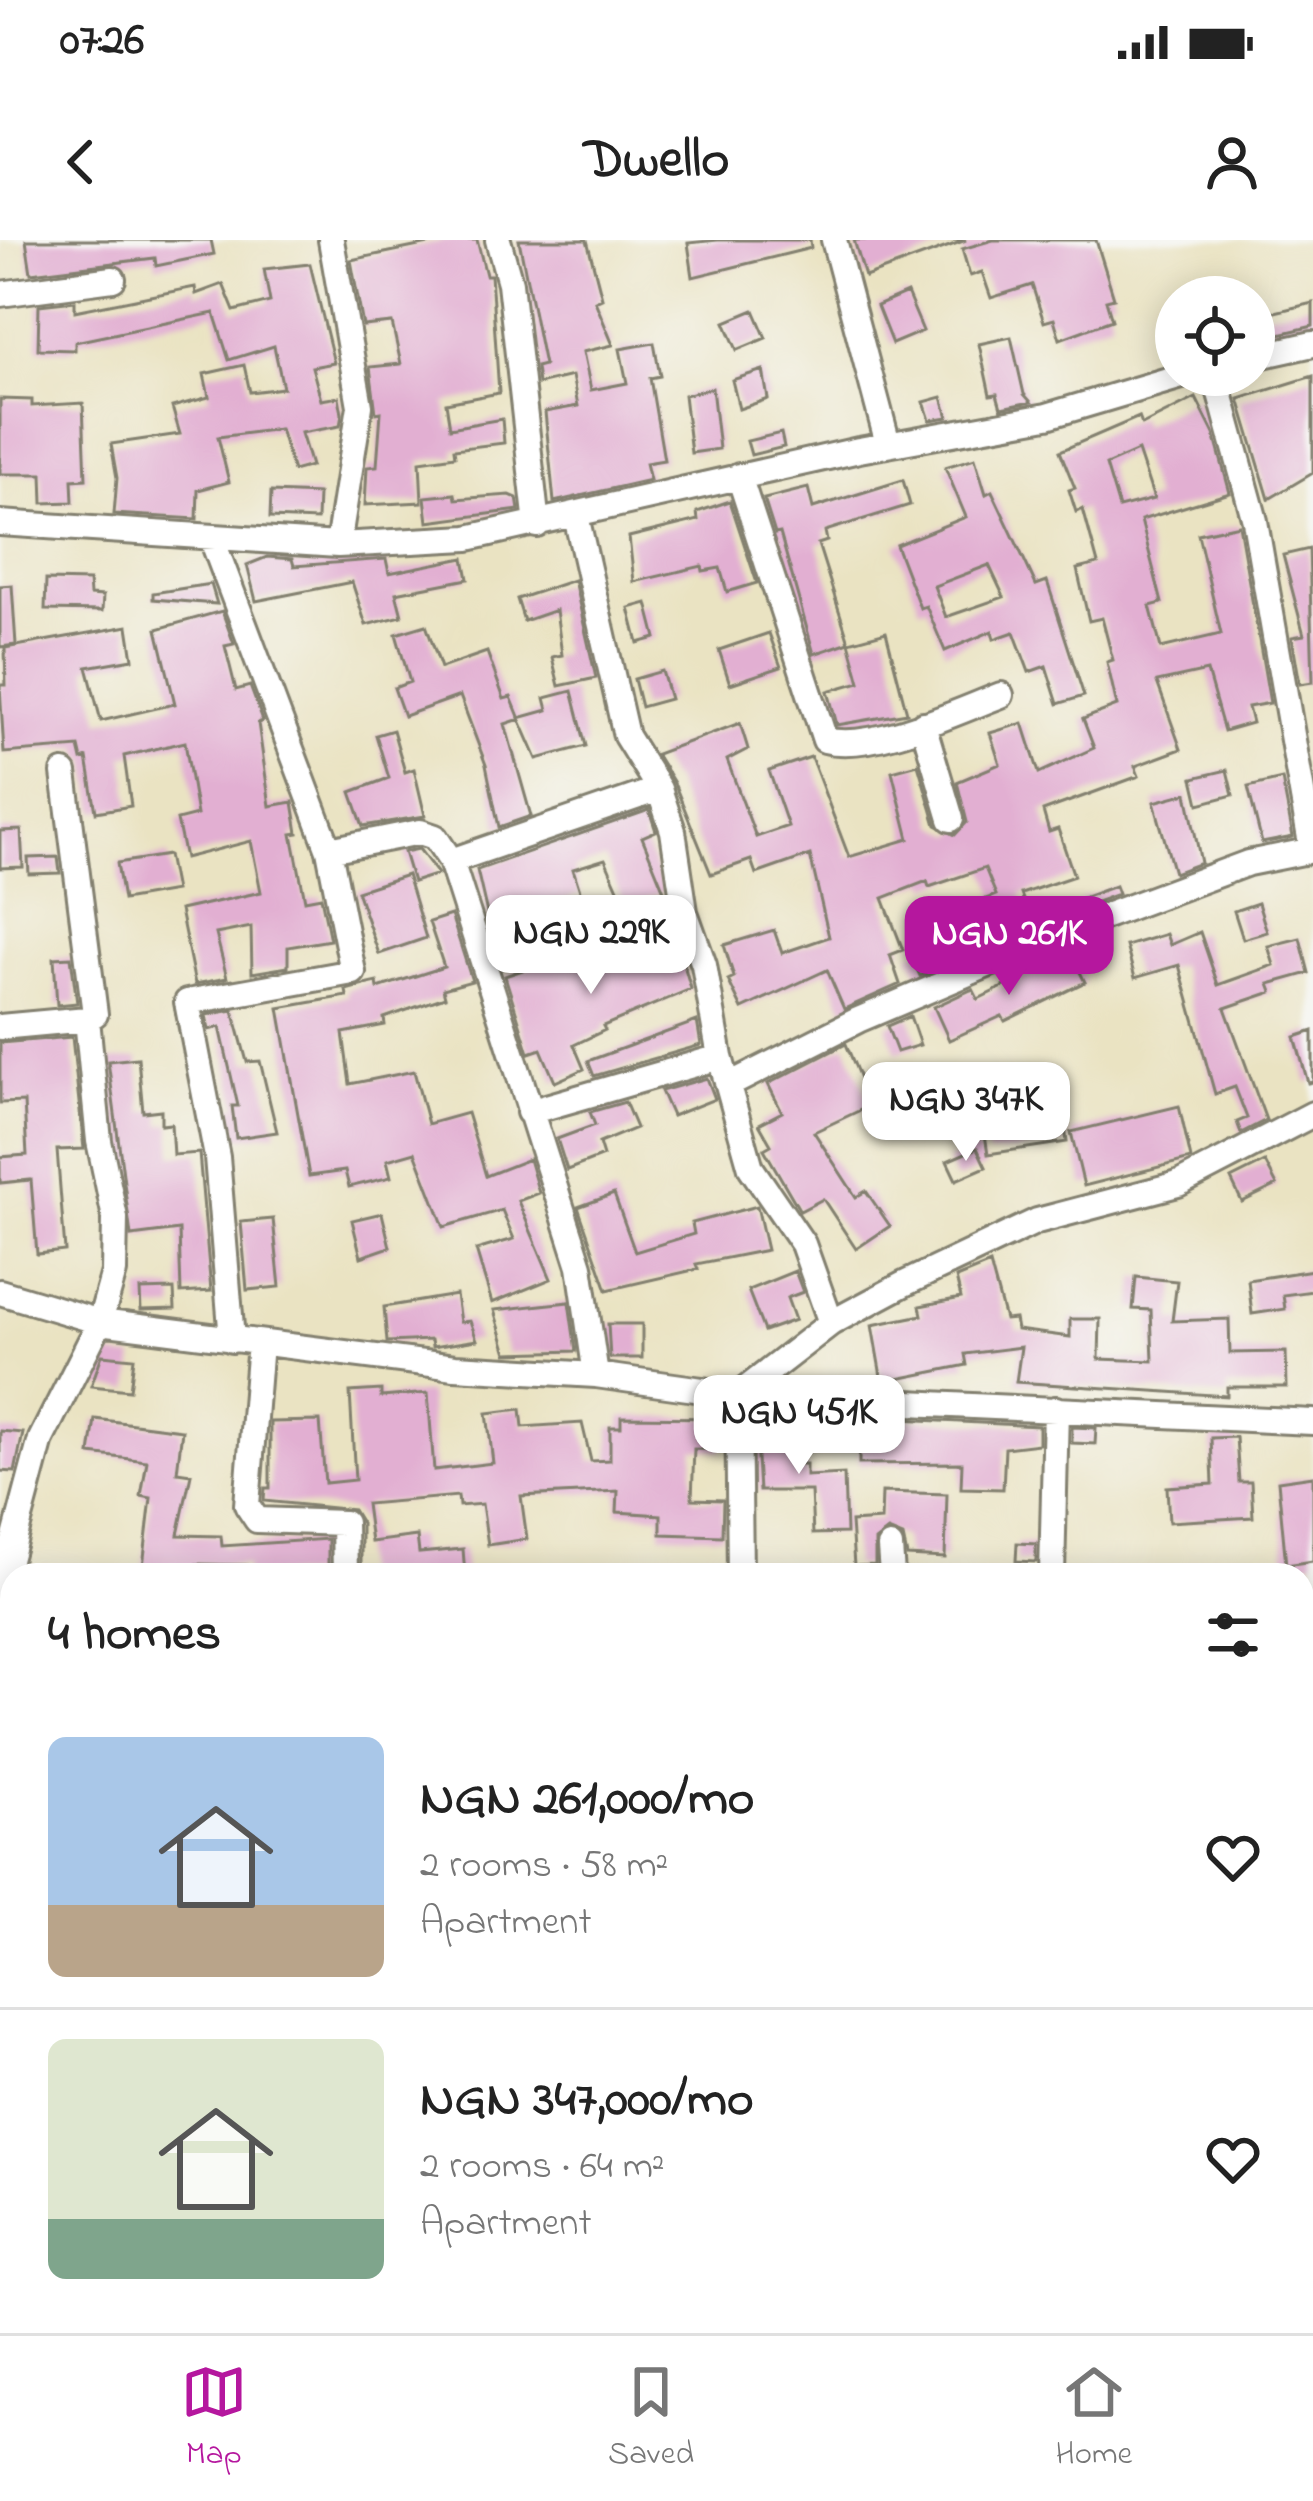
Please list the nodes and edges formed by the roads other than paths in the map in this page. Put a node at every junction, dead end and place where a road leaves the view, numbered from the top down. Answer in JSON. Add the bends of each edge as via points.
{"nodes":[{"id":1,"x":331,"y":240,"type":"edge"},
{"id":2,"x":499,"y":240,"type":"edge"},
{"id":3,"x":834,"y":240,"type":"edge"},
{"id":4,"x":113,"y":278,"type":"dead end"},
{"id":5,"x":0,"y":294,"type":"edge"},
{"id":6,"x":1313,"y":344,"type":"edge"},
{"id":7,"x":1275,"y":352,"type":"edge"},
{"id":8,"x":1155,"y":384,"type":"edge"},
{"id":9,"x":1221,"y":396,"type":"edge"},
{"id":10,"x":888,"y":444,"type":"junction"},
{"id":11,"x":739,"y":476,"type":"junction"},
{"id":12,"x":576,"y":516,"type":"junction"},
{"id":13,"x":0,"y":523,"type":"edge"},
{"id":14,"x":537,"y":525,"type":"junction"},
{"id":15,"x":212,"y":539,"type":"junction"},
{"id":16,"x":338,"y":545,"type":"junction"},
{"id":17,"x":1001,"y":695,"type":"dead end"},
{"id":18,"x":923,"y":724,"type":"junction"},
{"id":19,"x":64,"y":773,"type":"dead end"},
{"id":20,"x":659,"y":789,"type":"junction"},
{"id":21,"x":951,"y":819,"type":"dead end"},
{"id":22,"x":329,"y":850,"type":"junction"},
{"id":23,"x":1312,"y":850,"type":"edge"},
{"id":24,"x":451,"y":861,"type":"junction"},
{"id":25,"x":86,"y":1019,"type":"junction"},
{"id":26,"x":0,"y":1027,"type":"edge"},
{"id":27,"x":720,"y":1057,"type":"junction"},
{"id":28,"x":731,"y":1084,"type":"junction"},
{"id":29,"x":529,"y":1112,"type":"junction"},
{"id":30,"x":1313,"y":1114,"type":"edge"},
{"id":31,"x":0,"y":1292,"type":"edge"},
{"id":32,"x":100,"y":1322,"type":"junction"},
{"id":33,"x":831,"y":1323,"type":"junction"},
{"id":34,"x":232,"y":1340,"type":"junction"},
{"id":35,"x":260,"y":1343,"type":"junction"},
{"id":36,"x":596,"y":1375,"type":"junction"},
{"id":37,"x":738,"y":1395,"type":"junction"},
{"id":38,"x":1057,"y":1409,"type":"junction"},
{"id":39,"x":1313,"y":1422,"type":"edge"},
{"id":40,"x":890,"y":1547,"type":"dead end"},
{"id":41,"x":8,"y":1563,"type":"edge"},
{"id":42,"x":345,"y":1563,"type":"edge"},
{"id":43,"x":740,"y":1563,"type":"edge"},
{"id":44,"x":891,"y":1563,"type":"edge"},
{"id":45,"x":1052,"y":1563,"type":"edge"}],
"edges":[{"from":1,"to":16,"type":"street","via":[[360,406]]},
{"from":2,"to":14,"type":"street"},
{"from":3,"to":10,"type":"street"},
{"from":4,"to":5,"type":"street"},
{"from":6,"to":7,"type":"street"},
{"from":8,"to":10,"type":"street","via":[[1047,416]]},
{"from":9,"to":23,"type":"street","via":[[1255,521]]},
{"from":10,"to":11,"type":"street"},
{"from":11,"to":12,"type":"street"},
{"from":11,"to":18,"type":"street","via":[[825,740]]},
{"from":12,"to":14,"type":"street"},
{"from":12,"to":20,"type":"street","via":[[626,736]]},
{"from":13,"to":15,"type":"street"},
{"from":14,"to":16,"type":"street","via":[[468,538]]},
{"from":15,"to":16,"type":"street"},
{"from":15,"to":22,"type":"street"},
{"from":17,"to":18,"type":"street"},
{"from":18,"to":21,"type":"street"},
{"from":19,"to":25,"type":"street","via":[[91,954],[95,1014]]},
{"from":20,"to":24,"type":"street"},
{"from":20,"to":27,"type":"street"},
{"from":22,"to":24,"type":"street","via":[[420,832],[435,837]]},
{"from":22,"to":34,"type":"street","via":[[353,972],[188,1002],[217,1157]]},
{"from":23,"to":28,"type":"street","via":[[1248,863],[1079,926]]},
{"from":24,"to":29,"type":"street"},
{"from":25,"to":26,"type":"street"},
{"from":25,"to":32,"type":"street","via":[[115,1218],[114,1271]]},
{"from":27,"to":28,"type":"street"},
{"from":27,"to":29,"type":"street"},
{"from":28,"to":33,"type":"street","via":[[751,1168],[802,1244]]},
{"from":29,"to":36,"type":"street","via":[[580,1266]]},
{"from":30,"to":33,"type":"street","via":[[1178,1184],[1037,1221]]},
{"from":31,"to":32,"type":"street"},
{"from":32,"to":34,"type":"street"},
{"from":32,"to":41,"type":"street","via":[[41,1439]]},
{"from":33,"to":37,"type":"street"},
{"from":34,"to":35,"type":"street"},
{"from":35,"to":36,"type":"street"},
{"from":35,"to":42,"type":"street","via":[[247,1504],[257,1520],[272,1523],[344,1523]]},
{"from":36,"to":37,"type":"street"},
{"from":37,"to":38,"type":"street"},
{"from":37,"to":43,"type":"street"},
{"from":38,"to":39,"type":"street"},
{"from":38,"to":45,"type":"street"},
{"from":40,"to":44,"type":"street"}]}
